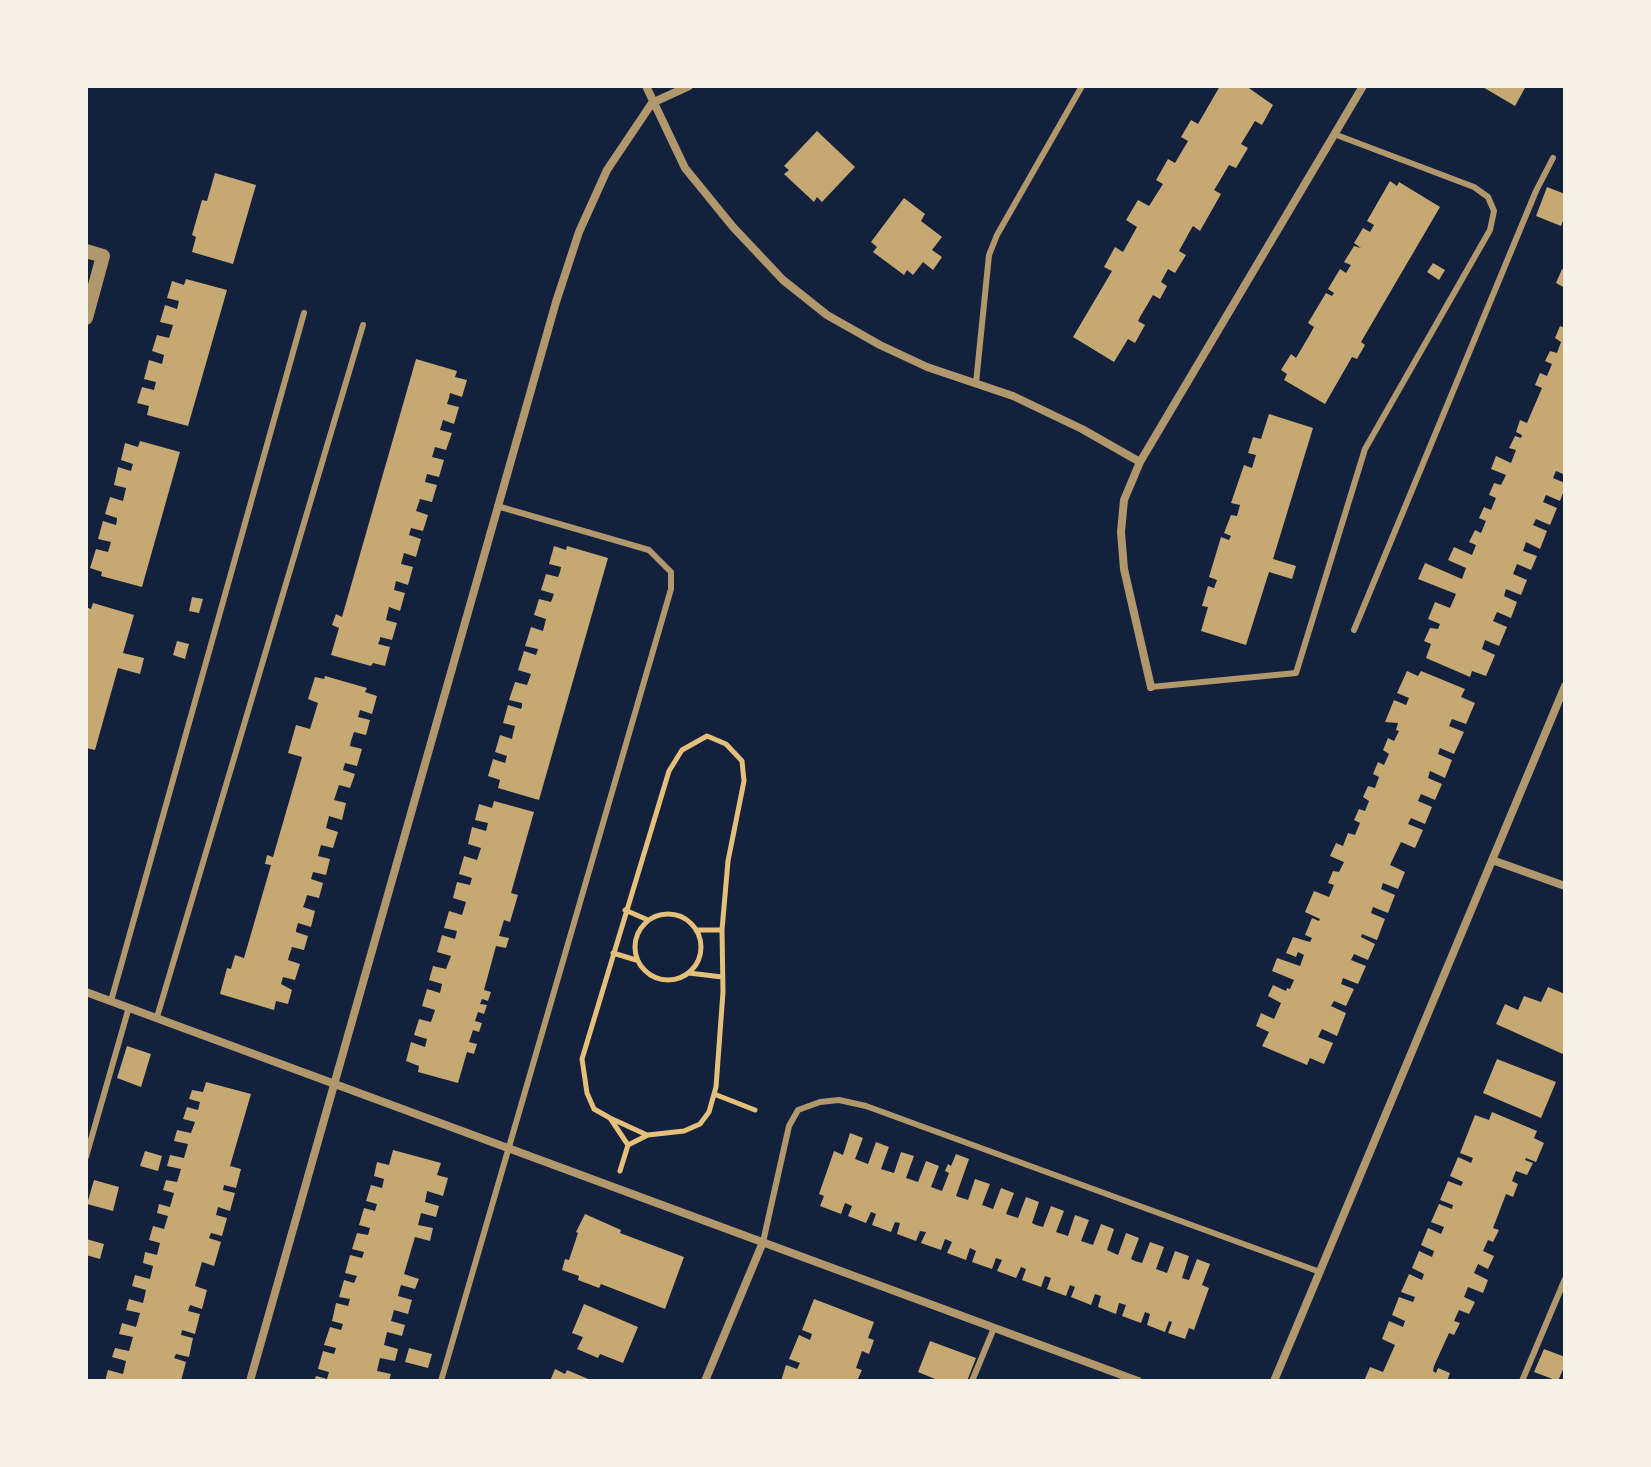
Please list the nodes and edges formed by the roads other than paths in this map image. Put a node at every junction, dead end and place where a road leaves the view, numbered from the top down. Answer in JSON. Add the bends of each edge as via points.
{"nodes":[{"id":1,"x":646,"y":86,"type":"edge"},
{"id":2,"x":689,"y":86,"type":"edge"},
{"id":3,"x":1082,"y":86,"type":"edge"},
{"id":4,"x":1363,"y":86,"type":"edge"},
{"id":5,"x":652,"y":103,"type":"junction"},
{"id":6,"x":1334,"y":134,"type":"junction"},
{"id":7,"x":1553,"y":158,"type":"dead end"},
{"id":8,"x":86,"y":251,"type":"edge"},
{"id":9,"x":304,"y":313,"type":"dead end"},
{"id":10,"x":86,"y":318,"type":"edge"},
{"id":11,"x":363,"y":325,"type":"dead end"},
{"id":12,"x":976,"y":383,"type":"junction"},
{"id":13,"x":1140,"y":462,"type":"junction"},
{"id":14,"x":497,"y":506,"type":"junction"},
{"id":15,"x":1354,"y":630,"type":"dead end"},
{"id":16,"x":1565,"y":686,"type":"edge"},
{"id":17,"x":1151,"y":687,"type":"joint"},
{"id":18,"x":1492,"y":860,"type":"junction"},
{"id":19,"x":1565,"y":886,"type":"edge"},
{"id":20,"x":86,"y":992,"type":"edge"},
{"id":21,"x":111,"y":1001,"type":"junction"},
{"id":22,"x":129,"y":1007,"type":"junction"},
{"id":23,"x":157,"y":1017,"type":"junction"},
{"id":24,"x":334,"y":1086,"type":"junction"},
{"id":25,"x":509,"y":1148,"type":"junction"},
{"id":26,"x":86,"y":1157,"type":"edge"},
{"id":27,"x":763,"y":1242,"type":"junction"},
{"id":28,"x":1320,"y":1272,"type":"junction"},
{"id":29,"x":1565,"y":1279,"type":"edge"},
{"id":30,"x":994,"y":1328,"type":"junction"},
{"id":31,"x":250,"y":1381,"type":"edge"},
{"id":32,"x":441,"y":1381,"type":"edge"},
{"id":33,"x":705,"y":1381,"type":"edge"},
{"id":34,"x":972,"y":1381,"type":"edge"},
{"id":35,"x":1138,"y":1381,"type":"edge"},
{"id":36,"x":1274,"y":1381,"type":"edge"},
{"id":37,"x":1522,"y":1381,"type":"edge"}],
"edges":[{"from":1,"to":5,"type":"street"},
{"from":2,"to":5,"type":"street"},
{"from":3,"to":12,"type":"lane","via":[[989,255]]},
{"from":4,"to":6,"type":"street"},
{"from":5,"to":12,"type":"street","via":[[685,168],[783,280],[827,315],[880,345]]},
{"from":5,"to":14,"type":"street","via":[[607,170],[579,232]]},
{"from":6,"to":13,"type":"street"},
{"from":6,"to":17,"type":"lane","via":[[1474,187],[1488,197],[1494,211],[1490,230],[1365,449],[1296,673]]},
{"from":7,"to":15,"type":"lane"},
{"from":8,"to":10,"type":"street","via":[[103,256]]},
{"from":9,"to":21,"type":"lane"},
{"from":11,"to":23,"type":"lane"},
{"from":12,"to":13,"type":"street","via":[[1062,419]]},
{"from":13,"to":17,"type":"street","via":[[1124,500],[1121,532],[1124,569]]},
{"from":14,"to":24,"type":"street"},
{"from":14,"to":25,"type":"lane","via":[[649,550],[671,572],[671,589]]},
{"from":16,"to":18,"type":"street"},
{"from":18,"to":19,"type":"street"},
{"from":18,"to":28,"type":"street"},
{"from":20,"to":21,"type":"street"},
{"from":21,"to":22,"type":"street"},
{"from":22,"to":23,"type":"street"},
{"from":22,"to":26,"type":"lane"},
{"from":23,"to":24,"type":"street"},
{"from":24,"to":25,"type":"street"},
{"from":24,"to":31,"type":"street"},
{"from":25,"to":27,"type":"street"},
{"from":25,"to":32,"type":"lane"},
{"from":27,"to":28,"type":"lane","via":[[789,1126],[798,1110],[839,1100]]},
{"from":27,"to":30,"type":"street"},
{"from":27,"to":33,"type":"street"},
{"from":28,"to":36,"type":"street"},
{"from":29,"to":37,"type":"lane"},
{"from":30,"to":34,"type":"lane"},
{"from":30,"to":35,"type":"street"}]}
